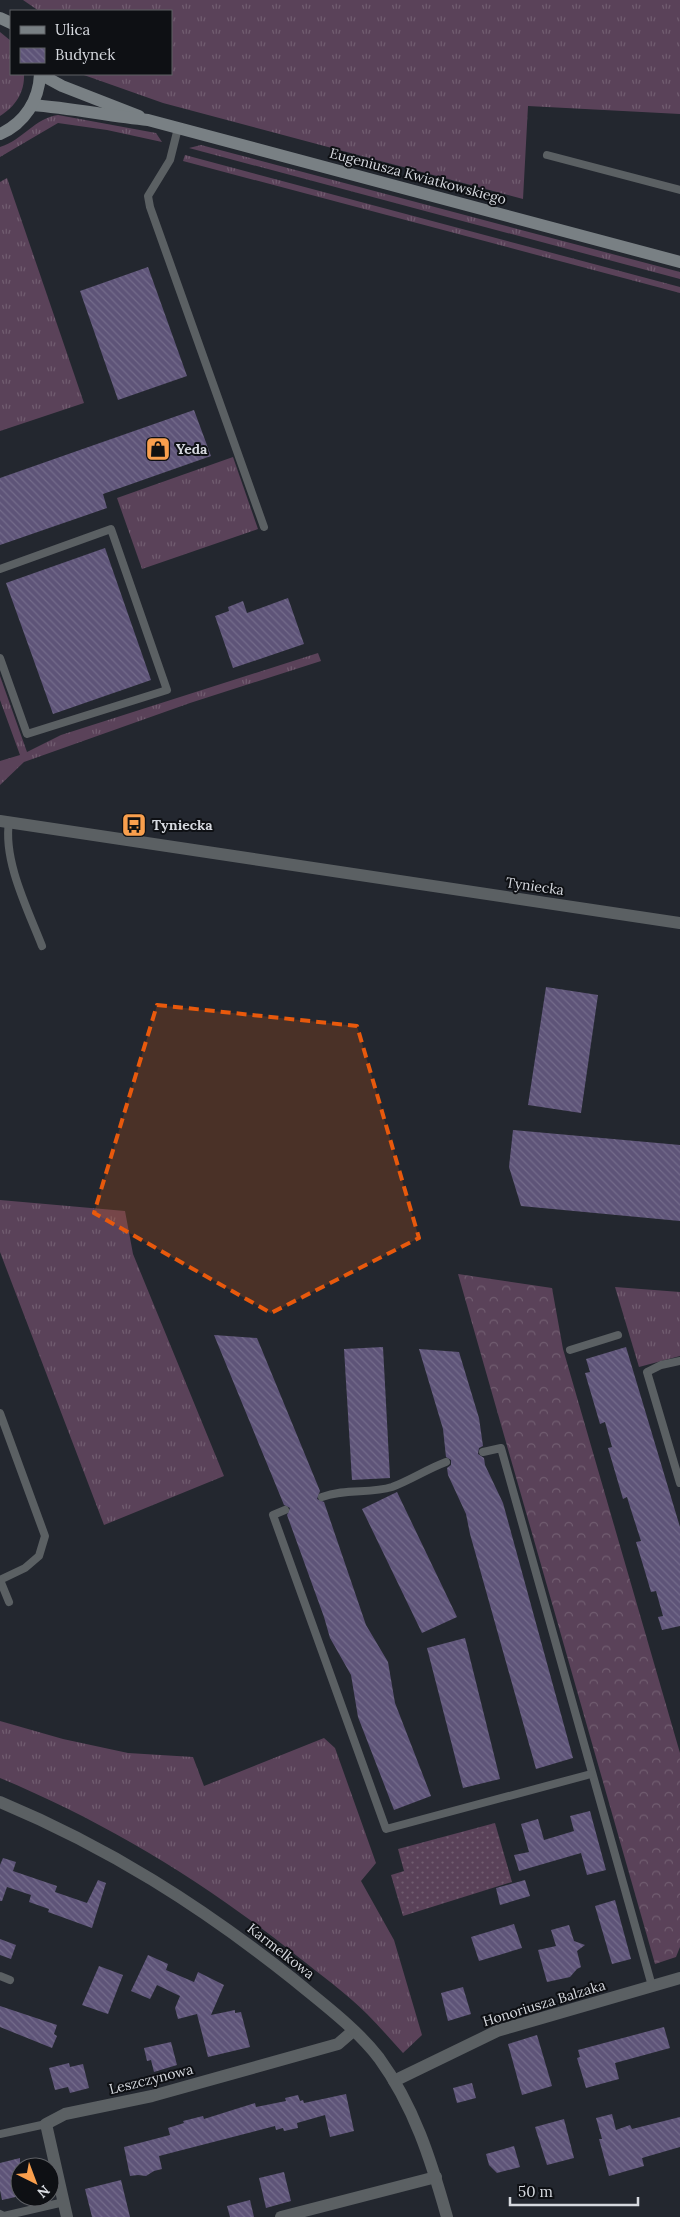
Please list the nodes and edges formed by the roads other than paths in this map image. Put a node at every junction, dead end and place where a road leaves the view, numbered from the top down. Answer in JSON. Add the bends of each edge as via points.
{"nodes":[{"id":1,"x":40,"y":75,"type":"edge"},
{"id":2,"x":42,"y":75,"type":"edge"},
{"id":3,"x":32,"y":105,"type":"junction"},
{"id":4,"x":148,"y":120,"type":"junction"},
{"id":5,"x":178,"y":128,"type":"junction"},
{"id":6,"x":0,"y":134,"type":"edge"},
{"id":7,"x":547,"y":155,"type":"dead end"},
{"id":8,"x":680,"y":190,"type":"edge"},
{"id":9,"x":680,"y":262,"type":"edge"},
{"id":10,"x":264,"y":527,"type":"dead end"},
{"id":11,"x":0,"y":570,"type":"edge"},
{"id":12,"x":0,"y":658,"type":"edge"},
{"id":13,"x":5,"y":821,"type":"edge"},
{"id":14,"x":680,"y":923,"type":"edge"},
{"id":15,"x":42,"y":946,"type":"dead end"},
{"id":16,"x":618,"y":1335,"type":"dead end"},
{"id":17,"x":570,"y":1350,"type":"dead end"},
{"id":18,"x":680,"y":1361,"type":"edge"},
{"id":19,"x":0,"y":1413,"type":"edge"},
{"id":20,"x":483,"y":1452,"type":"dead end"},
{"id":21,"x":446,"y":1462,"type":"dead end"},
{"id":22,"x":680,"y":1483,"type":"edge"},
{"id":23,"x":322,"y":1497,"type":"dead end"},
{"id":24,"x":286,"y":1510,"type":"dead end"},
{"id":25,"x":0,"y":1580,"type":"edge"},
{"id":26,"x":9,"y":1602,"type":"dead end"},
{"id":27,"x":591,"y":1774,"type":"junction"},
{"id":28,"x":0,"y":1802,"type":"edge"},
{"id":29,"x":0,"y":1976,"type":"edge"},
{"id":30,"x":680,"y":1978,"type":"edge"},
{"id":31,"x":10,"y":1980,"type":"dead end"},
{"id":32,"x":652,"y":1986,"type":"junction"},
{"id":33,"x":353,"y":2031,"type":"junction"},
{"id":34,"x":394,"y":2081,"type":"junction"},
{"id":35,"x":46,"y":2124,"type":"junction"},
{"id":36,"x":0,"y":2134,"type":"edge"},
{"id":37,"x":436,"y":2177,"type":"junction"},
{"id":38,"x":64,"y":2202,"type":"junction"},
{"id":39,"x":0,"y":2214,"type":"edge"},
{"id":40,"x":67,"y":2217,"type":"edge"},
{"id":41,"x":281,"y":2217,"type":"edge"},
{"id":42,"x":447,"y":2217,"type":"edge"}],
"edges":[{"from":1,"to":3,"type":"main road"},
{"from":2,"to":4,"type":"main road","name":"Eugeniusza Kwiatkowskiego"},
{"from":3,"to":4,"type":"main road","name":"Eugeniusza Kwiatkowskiego"},
{"from":3,"to":6,"type":"main road","via":[[20,121]]},
{"from":4,"to":5,"type":"main road","name":"Eugeniusza Kwiatkowskiego"},
{"from":5,"to":9,"type":"main road","name":"Eugeniusza Kwiatkowskiego"},
{"from":5,"to":10,"type":"lane","via":[[170,160],[148,196],[150,207]]},
{"from":7,"to":8,"type":"lane"},
{"from":11,"to":12,"type":"lane","via":[[111,529],[167,690],[28,734]]},
{"from":13,"to":14,"type":"street","name":"Tyniecka"},
{"from":13,"to":15,"type":"lane","via":[[18,881]]},
{"from":16,"to":17,"type":"lane"},
{"from":18,"to":22,"type":"lane","via":[[660,1365],[647,1372]]},
{"from":19,"to":25,"type":"lane","via":[[45,1536],[39,1556],[25,1568]]},
{"from":20,"to":27,"type":"lane","via":[[501,1448]]},
{"from":21,"to":23,"type":"lane","via":[[391,1487]]},
{"from":24,"to":27,"type":"lane","via":[[273,1514],[386,1830]]},
{"from":25,"to":26,"type":"lane"},
{"from":27,"to":32,"type":"lane"},
{"from":28,"to":33,"type":"street","name":"Karmelkowa","via":[[55,1825],[172,1890],[260,1953]]},
{"from":29,"to":31,"type":"lane"},
{"from":30,"to":32,"type":"street","name":"Honoriusza Balzaka"},
{"from":32,"to":34,"type":"street","name":"Honoriusza Balzaka","via":[[497,2031]]},
{"from":33,"to":34,"type":"street","name":"Karmelkowa"},
{"from":33,"to":35,"type":"street","name":"Leszczynowa","via":[[338,2044],[152,2096],[65,2114]]},
{"from":34,"to":37,"type":"street","name":"Karmelkowa","via":[[418,2126]]},
{"from":35,"to":36,"type":"lane"},
{"from":35,"to":38,"type":"street"},
{"from":37,"to":41,"type":"street"},
{"from":37,"to":42,"type":"street","name":"Karmelkowa"},
{"from":38,"to":39,"type":"lane","via":[[4,2216]]},
{"from":38,"to":40,"type":"street"}]}
